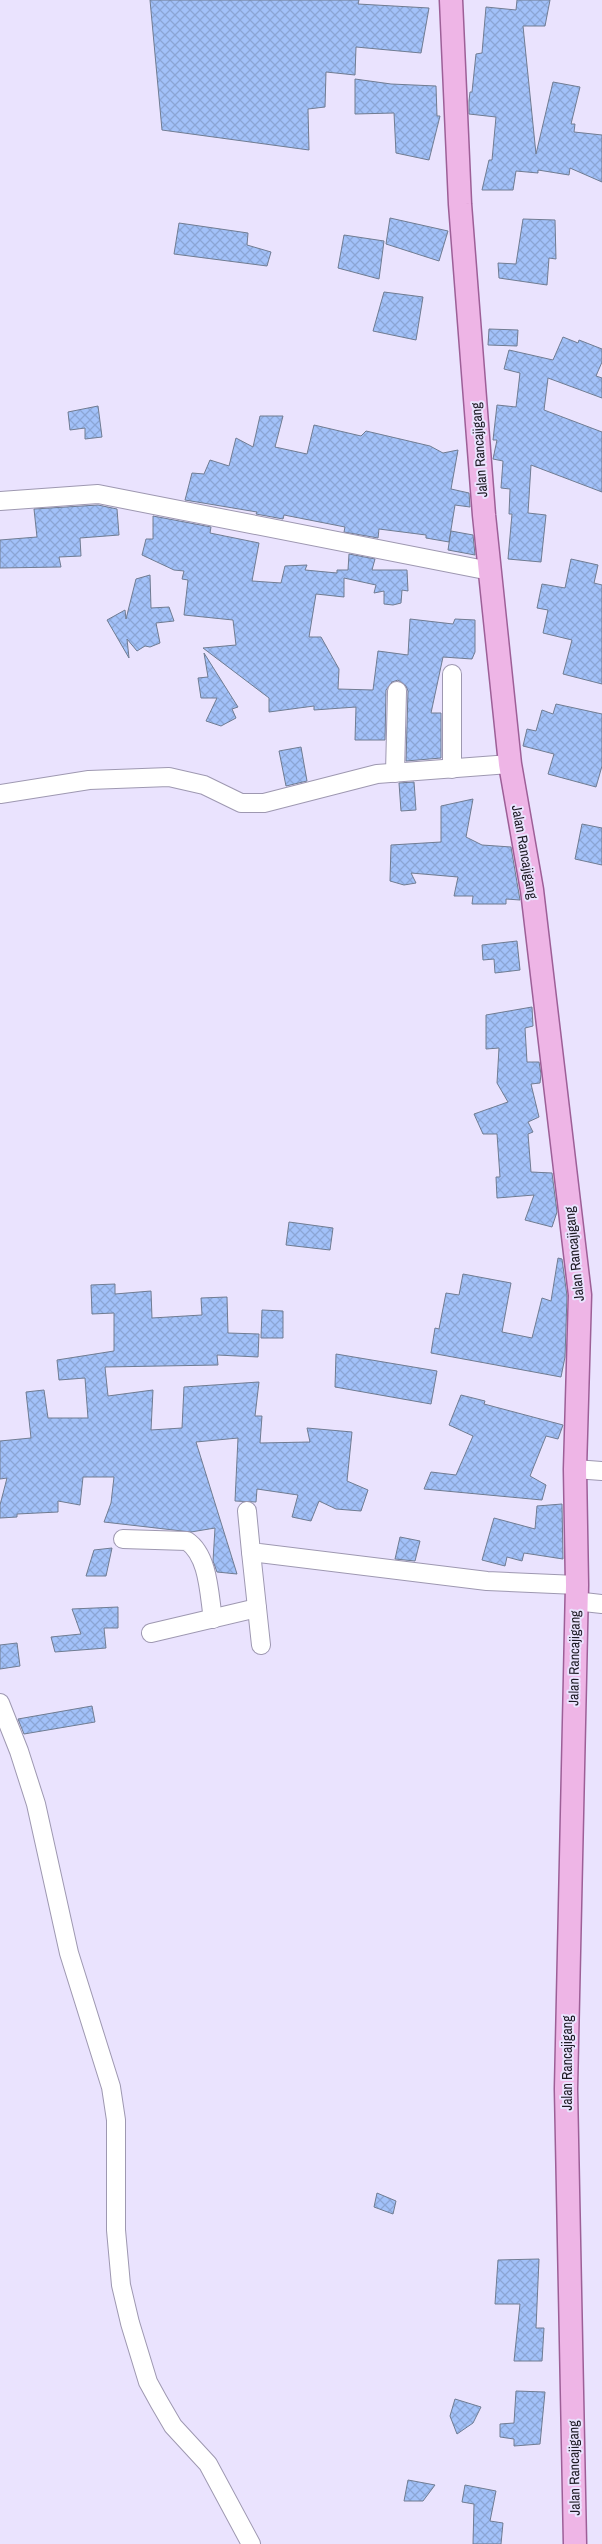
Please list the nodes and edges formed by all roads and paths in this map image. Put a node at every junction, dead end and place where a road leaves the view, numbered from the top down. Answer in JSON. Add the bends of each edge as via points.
{"nodes":[{"id":1,"x":452,"y":0,"type":"edge"},
{"id":2,"x":0,"y":501,"type":"edge"},
{"id":3,"x":490,"y":570,"type":"junction"},
{"id":4,"x":452,"y":674,"type":"dead end"},
{"id":5,"x":397,"y":691,"type":"dead end"},
{"id":6,"x":510,"y":764,"type":"junction"},
{"id":7,"x":452,"y":770,"type":"junction"},
{"id":8,"x":395,"y":773,"type":"junction"},
{"id":9,"x":0,"y":794,"type":"edge"},
{"id":10,"x":576,"y":1469,"type":"junction"},
{"id":11,"x":602,"y":1471,"type":"edge"},
{"id":12,"x":246,"y":1511,"type":"dead end"},
{"id":13,"x":123,"y":1540,"type":"dead end"},
{"id":14,"x":251,"y":1552,"type":"junction"},
{"id":15,"x":576,"y":1593,"type":"junction"},
{"id":16,"x":602,"y":1604,"type":"edge"},
{"id":17,"x":256,"y":1608,"type":"junction"},
{"id":18,"x":213,"y":1619,"type":"junction"},
{"id":19,"x":151,"y":1633,"type":"dead end"},
{"id":20,"x":261,"y":1645,"type":"dead end"},
{"id":21,"x":0,"y":1703,"type":"edge"},
{"id":22,"x":252,"y":2544,"type":"edge"},
{"id":23,"x":575,"y":2544,"type":"edge"}],
"edges":[{"from":1,"to":3,"type":"main road","name":"Jalan Rancajigang","via":[[460,204]]},
{"from":2,"to":3,"type":"street","via":[[98,494]]},
{"from":3,"to":6,"type":"main road","name":"Jalan Rancajigang"},
{"from":4,"to":7,"type":"street"},
{"from":5,"to":8,"type":"street"},
{"from":6,"to":7,"type":"street"},
{"from":6,"to":10,"type":"main road","name":"Jalan Rancajigang","via":[[532,890],[580,1295]]},
{"from":7,"to":8,"type":"street"},
{"from":8,"to":9,"type":"street","via":[[377,774],[264,803],[241,803],[204,785],[169,778],[88,780]]},
{"from":10,"to":11,"type":"street"},
{"from":10,"to":15,"type":"main road","name":"Jalan Rancajigang"},
{"from":12,"to":14,"type":"street"},
{"from":13,"to":18,"type":"street","via":[[187,1542],[193,1546],[205,1573]]},
{"from":14,"to":15,"type":"street"},
{"from":14,"to":17,"type":"street"},
{"from":15,"to":16,"type":"street"},
{"from":15,"to":23,"type":"main road","name":"Jalan Rancajigang","via":[[566,2088]]},
{"from":17,"to":18,"type":"street"},
{"from":17,"to":20,"type":"street"},
{"from":18,"to":19,"type":"street"},
{"from":21,"to":22,"type":"street","via":[[36,1804],[69,1953],[111,2087],[116,2120],[116,2230],[121,2285],[130,2323],[148,2382],[159,2402],[173,2426],[208,2464]]}]}
